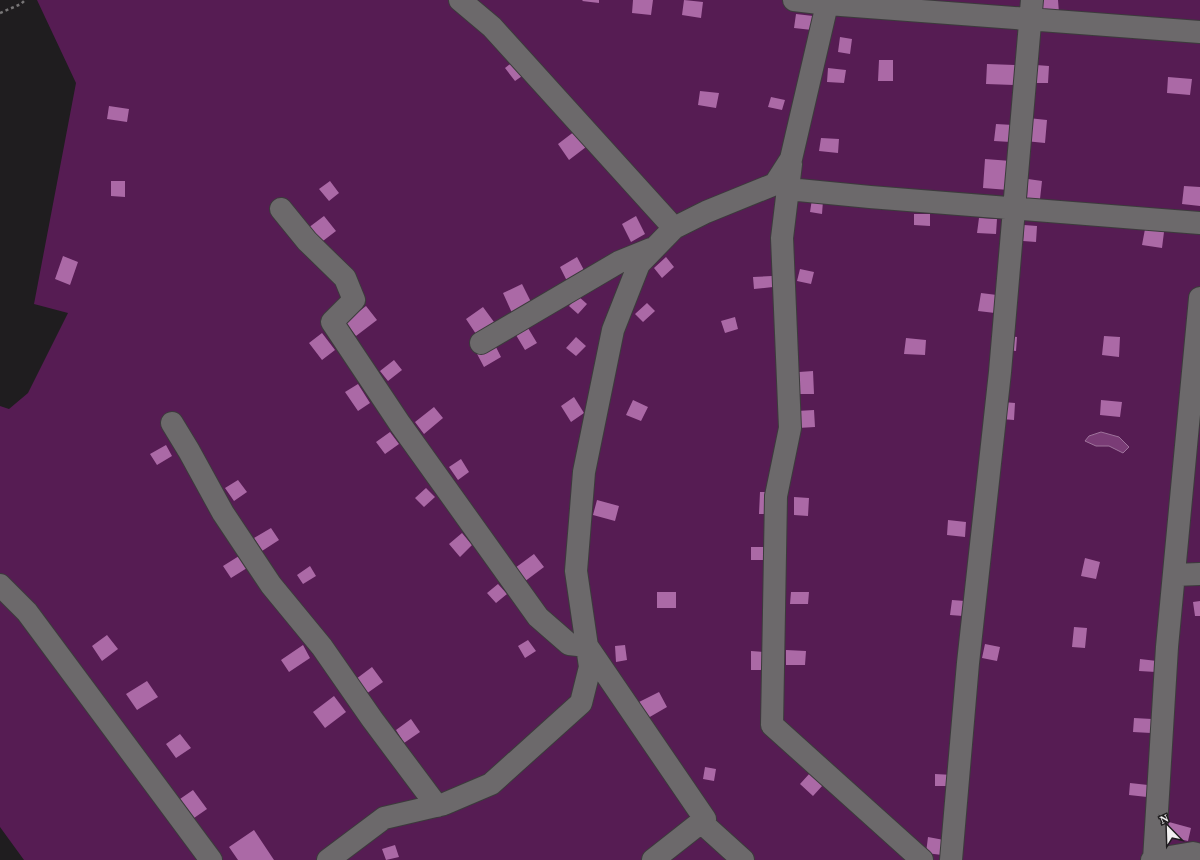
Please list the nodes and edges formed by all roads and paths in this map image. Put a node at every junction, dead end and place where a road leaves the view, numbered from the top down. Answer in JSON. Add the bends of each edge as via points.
{"nodes":[{"id":1,"x":25,"y":0,"type":"edge"},
{"id":2,"x":460,"y":0,"type":"edge"},
{"id":3,"x":794,"y":0,"type":"edge"},
{"id":4,"x":828,"y":2,"type":"edge"},
{"id":5,"x":1030,"y":10,"type":"edge"},
{"id":6,"x":0,"y":13,"type":"edge"},
{"id":7,"x":1200,"y":32,"type":"edge"},
{"id":8,"x":791,"y":159,"type":"junction"},
{"id":9,"x":788,"y":189,"type":"junction"},
{"id":10,"x":281,"y":209,"type":"dead end"},
{"id":11,"x":1014,"y":209,"type":"junction"},
{"id":12,"x":1200,"y":223,"type":"edge"},
{"id":13,"x":674,"y":228,"type":"junction"},
{"id":14,"x":656,"y":247,"type":"junction"},
{"id":15,"x":1200,"y":298,"type":"edge"},
{"id":16,"x":481,"y":344,"type":"dead end"},
{"id":17,"x":172,"y":423,"type":"dead end"},
{"id":18,"x":1200,"y":574,"type":"edge"},
{"id":19,"x":1174,"y":575,"type":"junction"},
{"id":20,"x":0,"y":585,"type":"edge"},
{"id":21,"x":587,"y":646,"type":"junction"},
{"id":22,"x":437,"y":806,"type":"junction"},
{"id":23,"x":701,"y":822,"type":"junction"},
{"id":24,"x":1200,"y":855,"type":"edge"},
{"id":25,"x":211,"y":860,"type":"edge"},
{"id":26,"x":328,"y":860,"type":"edge"},
{"id":27,"x":653,"y":860,"type":"edge"},
{"id":28,"x":743,"y":860,"type":"edge"},
{"id":29,"x":922,"y":860,"type":"edge"},
{"id":30,"x":951,"y":860,"type":"edge"},
{"id":31,"x":1154,"y":860,"type":"edge"}],
"edges":[{"from":1,"to":6,"type":"path"},
{"from":2,"to":13,"type":"street","via":[[492,27]]},
{"from":3,"to":4,"type":"street"},
{"from":4,"to":5,"type":"street"},
{"from":4,"to":8,"type":"street"},
{"from":5,"to":7,"type":"street"},
{"from":5,"to":11,"type":"street"},
{"from":8,"to":9,"type":"street"},
{"from":8,"to":13,"type":"street","via":[[775,184]]},
{"from":9,"to":11,"type":"street"},
{"from":9,"to":29,"type":"street","via":[[782,238],[790,428],[776,496],[772,724]]},
{"from":10,"to":21,"type":"street","via":[[307,241],[345,278],[354,300],[332,322],[400,424],[538,617],[569,644]]},
{"from":11,"to":12,"type":"street"},
{"from":11,"to":30,"type":"street","via":[[1000,372],[968,663]]},
{"from":13,"to":14,"type":"street"},
{"from":14,"to":16,"type":"street","via":[[619,262]]},
{"from":14,"to":21,"type":"street","via":[[639,264],[613,330],[584,472],[576,571]]},
{"from":15,"to":19,"type":"street"},
{"from":17,"to":22,"type":"street","via":[[223,513],[271,585],[322,647],[372,720]]},
{"from":18,"to":19,"type":"street"},
{"from":19,"to":31,"type":"street"},
{"from":20,"to":25,"type":"street","via":[[27,612]]},
{"from":21,"to":22,"type":"street","via":[[590,667],[581,703],[491,784]]},
{"from":21,"to":23,"type":"street","via":[[705,819]]},
{"from":22,"to":26,"type":"street","via":[[384,818]]},
{"from":23,"to":27,"type":"street"},
{"from":23,"to":28,"type":"street"},
{"from":24,"to":31,"type":"street","via":[[1193,853]]}]}
